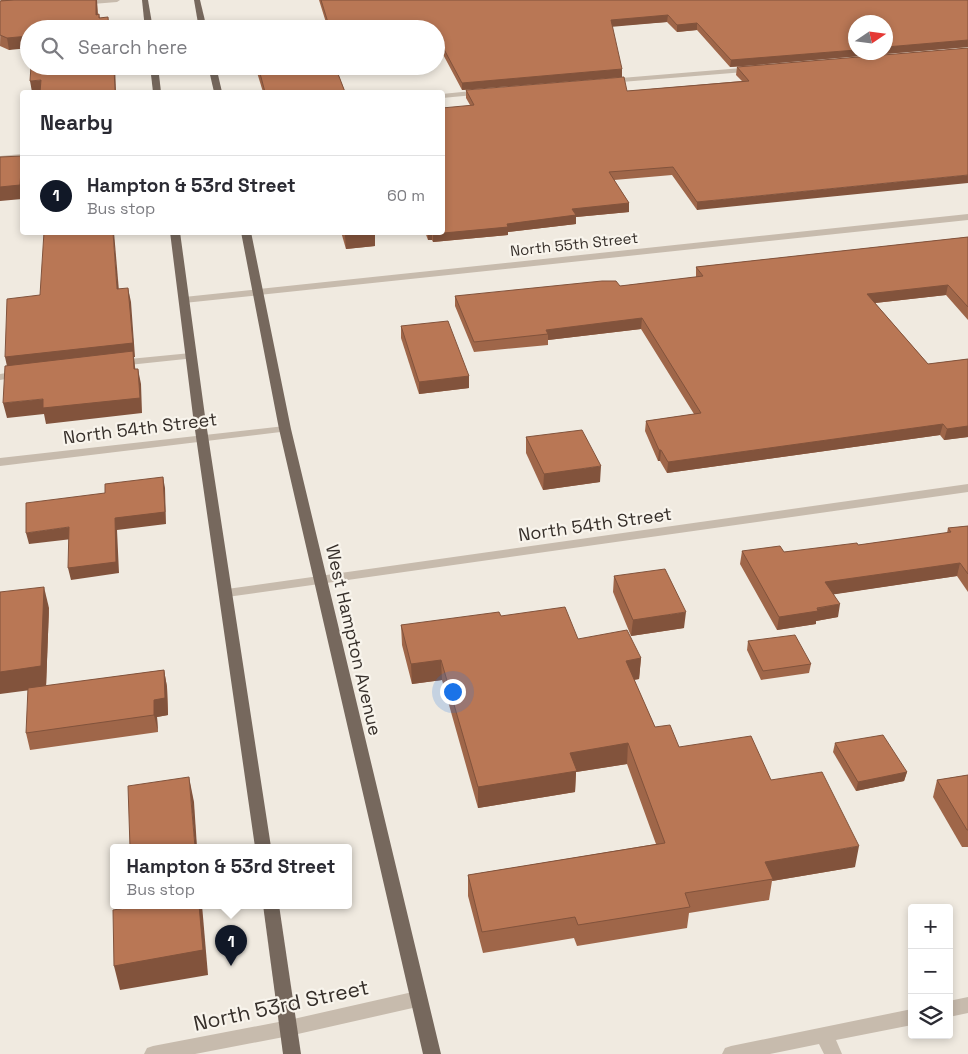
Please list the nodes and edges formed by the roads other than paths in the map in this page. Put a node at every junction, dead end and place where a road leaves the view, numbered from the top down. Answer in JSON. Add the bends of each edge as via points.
{"nodes":[{"id":1,"x":117,"y":0,"type":"edge"},
{"id":2,"x":146,"y":0,"type":"edge"},
{"id":3,"x":197,"y":0,"type":"edge"},
{"id":4,"x":74,"y":4,"type":"edge"},
{"id":5,"x":148,"y":20,"type":"edge"},
{"id":6,"x":201,"y":20,"type":"edge"},
{"id":7,"x":760,"y":68,"type":"edge"},
{"id":8,"x":155,"y":75,"type":"edge"},
{"id":9,"x":214,"y":75,"type":"edge"},
{"id":10,"x":601,"y":82,"type":"edge"},
{"id":11,"x":157,"y":90,"type":"edge"},
{"id":12,"x":218,"y":90,"type":"edge"},
{"id":13,"x":492,"y":91,"type":"edge"},
{"id":14,"x":445,"y":96,"type":"edge"},
{"id":15,"x":20,"y":157,"type":"edge"},
{"id":16,"x":0,"y":159,"type":"edge"},
{"id":17,"x":968,"y":217,"type":"edge"},
{"id":18,"x":175,"y":235,"type":"edge"},
{"id":19,"x":247,"y":235,"type":"edge"},
{"id":20,"x":258,"y":292,"type":"junction"},
{"id":21,"x":184,"y":300,"type":"junction"},
{"id":22,"x":191,"y":356,"type":"junction"},
{"id":23,"x":109,"y":364,"type":"edge"},
{"id":24,"x":32,"y":373,"type":"edge"},
{"id":25,"x":0,"y":377,"type":"edge"},
{"id":26,"x":285,"y":428,"type":"junction"},
{"id":27,"x":203,"y":438,"type":"junction"},
{"id":28,"x":0,"y":462,"type":"edge"},
{"id":29,"x":968,"y":488,"type":"edge"},
{"id":30,"x":319,"y":580,"type":"junction"},
{"id":31,"x":227,"y":593,"type":"junction"},
{"id":32,"x":263,"y":844,"type":"edge"},
{"id":33,"x":272,"y":909,"type":"edge"},
{"id":34,"x":417,"y":998,"type":"junction"},
{"id":35,"x":968,"y":1005,"type":"edge"},
{"id":36,"x":953,"y":1008,"type":"edge"},
{"id":37,"x":908,"y":1018,"type":"edge"},
{"id":38,"x":289,"y":1028,"type":"junction"},
{"id":39,"x":824,"y":1035,"type":"junction"},
{"id":40,"x":153,"y":1054,"type":"edge"},
{"id":41,"x":292,"y":1054,"type":"edge"},
{"id":42,"x":432,"y":1054,"type":"edge"},
{"id":43,"x":731,"y":1054,"type":"edge"},
{"id":44,"x":833,"y":1054,"type":"edge"}],
"edges":[{"from":1,"to":4,"type":"street"},
{"from":2,"to":5,"type":"main road"},
{"from":3,"to":6,"type":"main road"},
{"from":7,"to":10,"type":"street"},
{"from":8,"to":11,"type":"main road"},
{"from":9,"to":12,"type":"main road"},
{"from":13,"to":14,"type":"street"},
{"from":15,"to":16,"type":"street"},
{"from":17,"to":20,"type":"street","name":"North 55th Street"},
{"from":18,"to":21,"type":"main road"},
{"from":19,"to":20,"type":"main road","name":"West Hampton Avenue"},
{"from":20,"to":21,"type":"street","name":"North 55th Street"},
{"from":20,"to":26,"type":"main road","name":"West Hampton Avenue"},
{"from":21,"to":22,"type":"main road"},
{"from":22,"to":23,"type":"street"},
{"from":22,"to":27,"type":"main road"},
{"from":24,"to":25,"type":"street"},
{"from":26,"to":27,"type":"street","name":"North 54th Street"},
{"from":26,"to":30,"type":"main road","name":"West Hampton Avenue"},
{"from":27,"to":28,"type":"street","name":"North 54th Street"},
{"from":27,"to":31,"type":"main road"},
{"from":29,"to":30,"type":"street","name":"North 54th Street"},
{"from":30,"to":31,"type":"street","name":"North 54th Street"},
{"from":30,"to":34,"type":"main road","name":"West Hampton Avenue"},
{"from":31,"to":32,"type":"main road"},
{"from":33,"to":38,"type":"main road"},
{"from":34,"to":38,"type":"street","name":"North 53rd Street"},
{"from":34,"to":42,"type":"main road","name":"West Hampton Avenue"},
{"from":35,"to":36,"type":"street"},
{"from":37,"to":39,"type":"street"},
{"from":38,"to":40,"type":"street","name":"North 53rd Street"},
{"from":38,"to":41,"type":"main road"},
{"from":39,"to":43,"type":"street"},
{"from":39,"to":44,"type":"street"}]}
